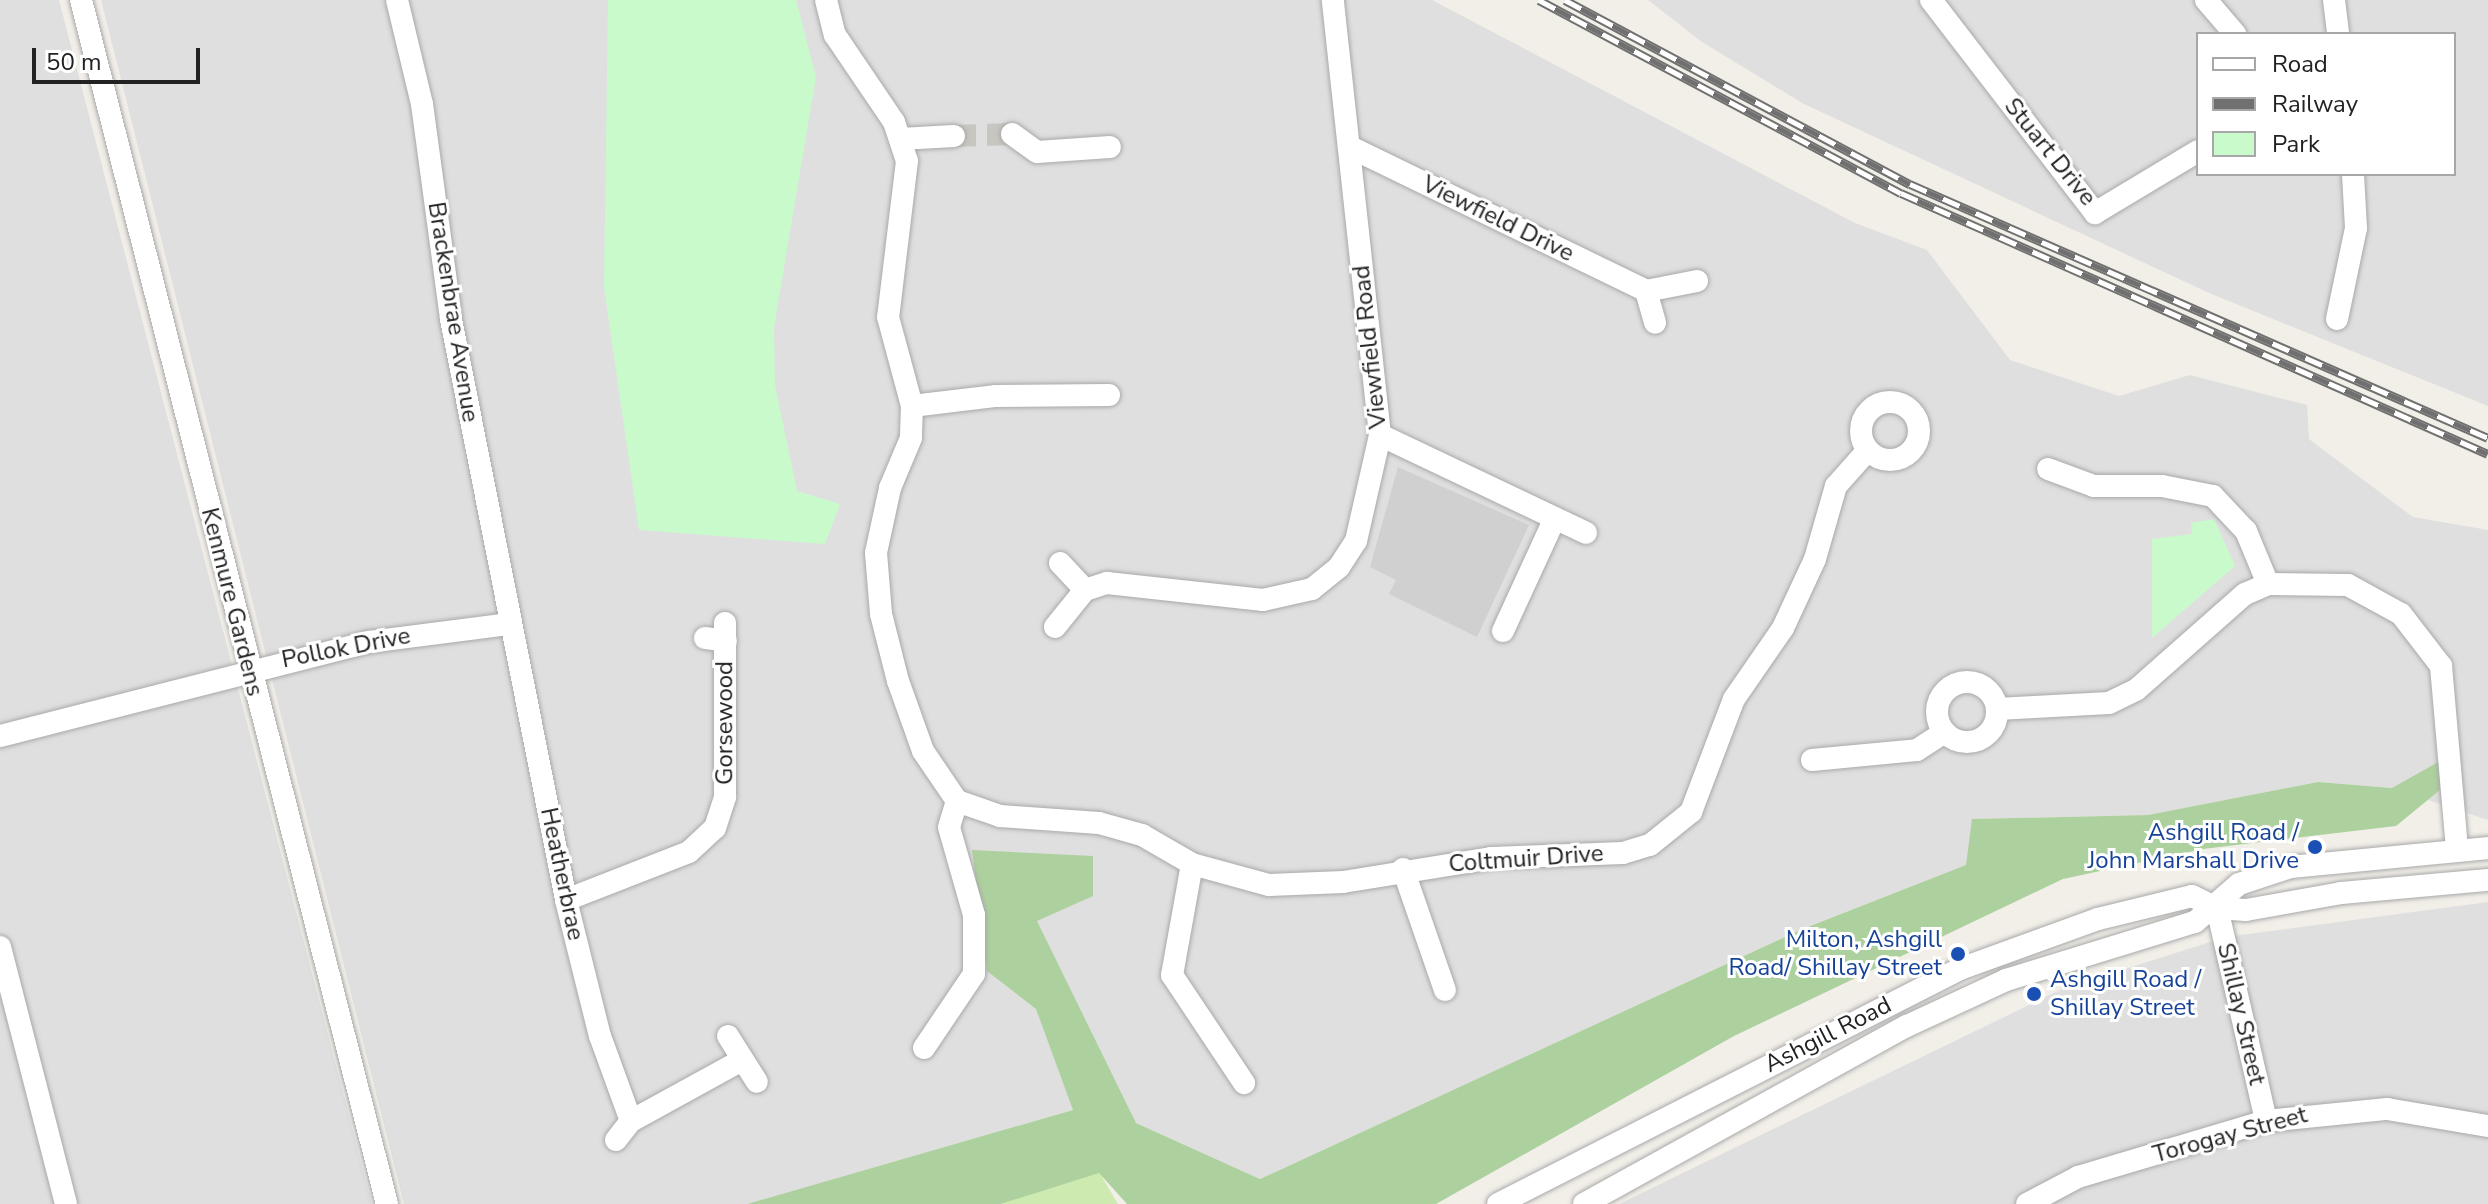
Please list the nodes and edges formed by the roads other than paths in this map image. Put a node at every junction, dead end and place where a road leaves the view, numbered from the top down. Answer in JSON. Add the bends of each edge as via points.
{"nodes":[{"id":1,"x":81,"y":0,"type":"edge"},
{"id":2,"x":397,"y":0,"type":"edge"},
{"id":3,"x":826,"y":0,"type":"edge"},
{"id":4,"x":1333,"y":0,"type":"edge"},
{"id":5,"x":1931,"y":0,"type":"edge"},
{"id":6,"x":2206,"y":0,"type":"edge"},
{"id":7,"x":2334,"y":0,"type":"edge"},
{"id":8,"x":2233,"y":32,"type":"edge"},
{"id":9,"x":2338,"y":32,"type":"edge"},
{"id":10,"x":1012,"y":134,"type":"tunnel mouth"},
{"id":11,"x":954,"y":136,"type":"tunnel mouth"},
{"id":12,"x":900,"y":139,"type":"junction"},
{"id":13,"x":1110,"y":147,"type":"dead end"},
{"id":14,"x":1350,"y":147,"type":"junction"},
{"id":15,"x":2196,"y":152,"type":"edge"},
{"id":16,"x":2353,"y":176,"type":"edge"},
{"id":17,"x":1697,"y":281,"type":"dead end"},
{"id":18,"x":1646,"y":291,"type":"junction"},
{"id":19,"x":2337,"y":319,"type":"dead end"},
{"id":20,"x":1655,"y":323,"type":"dead end"},
{"id":21,"x":1109,"y":395,"type":"dead end"},
{"id":22,"x":912,"y":406,"type":"junction"},
{"id":23,"x":1380,"y":435,"type":"junction"},
{"id":24,"x":1868,"y":450,"type":"dead end"},
{"id":25,"x":2048,"y":469,"type":"dead end"},
{"id":26,"x":1555,"y":518,"type":"junction"},
{"id":27,"x":1586,"y":533,"type":"dead end"},
{"id":28,"x":1060,"y":563,"type":"dead end"},
{"id":29,"x":2268,"y":584,"type":"junction"},
{"id":30,"x":1085,"y":590,"type":"junction"},
{"id":31,"x":509,"y":624,"type":"junction"},
{"id":32,"x":1055,"y":627,"type":"dead end"},
{"id":33,"x":1503,"y":631,"type":"dead end"},
{"id":34,"x":719,"y":634,"type":"dead end"},
{"id":35,"x":248,"y":668,"type":"junction"},
{"id":36,"x":1997,"y":709,"type":"junction"},
{"id":37,"x":1945,"y":732,"type":"junction"},
{"id":38,"x":0,"y":736,"type":"edge"},
{"id":39,"x":1812,"y":760,"type":"dead end"},
{"id":40,"x":957,"y":801,"type":"junction"},
{"id":41,"x":2488,"y":848,"type":"edge"},
{"id":42,"x":2457,"y":850,"type":"junction"},
{"id":43,"x":1192,"y":864,"type":"junction"},
{"id":44,"x":1403,"y":869,"type":"junction"},
{"id":45,"x":2488,"y":880,"type":"edge"},
{"id":46,"x":566,"y":900,"type":"junction"},
{"id":47,"x":2217,"y":908,"type":"junction"},
{"id":48,"x":0,"y":947,"type":"edge"},
{"id":49,"x":1445,"y":990,"type":"dead end"},
{"id":50,"x":728,"y":1036,"type":"dead end"},
{"id":51,"x":924,"y":1048,"type":"dead end"},
{"id":52,"x":742,"y":1060,"type":"junction"},
{"id":53,"x":757,"y":1082,"type":"dead end"},
{"id":54,"x":1244,"y":1083,"type":"dead end"},
{"id":55,"x":631,"y":1121,"type":"junction"},
{"id":56,"x":2266,"y":1121,"type":"junction"},
{"id":57,"x":2488,"y":1126,"type":"edge"},
{"id":58,"x":616,"y":1140,"type":"dead end"},
{"id":59,"x":66,"y":1204,"type":"edge"},
{"id":60,"x":387,"y":1204,"type":"edge"},
{"id":61,"x":1498,"y":1204,"type":"edge"},
{"id":62,"x":1584,"y":1204,"type":"edge"},
{"id":63,"x":2027,"y":1204,"type":"edge"}],
"edges":[{"from":1,"to":35,"type":"street","name":"Kenmure Gardens"},
{"from":2,"to":31,"type":"street","name":"Brackenbrae Avenue","via":[[422,104],[451,319]]},
{"from":3,"to":12,"type":"street","via":[[835,35]]},
{"from":4,"to":14,"type":"street","name":"Viewfield Road"},
{"from":5,"to":15,"type":"street","name":"Stuart Drive","via":[[2095,213]]},
{"from":6,"to":8,"type":"street"},
{"from":7,"to":9,"type":"street"},
{"from":10,"to":13,"type":"street","via":[[1037,152]]},
{"from":11,"to":12,"type":"street"},
{"from":12,"to":22,"type":"street","via":[[906,186],[890,261],[888,317]]},
{"from":14,"to":18,"type":"street","name":"Viewfield Drive"},
{"from":14,"to":23,"type":"street","name":"Viewfield Road"},
{"from":16,"to":19,"type":"street","via":[[2356,228]]},
{"from":17,"to":18,"type":"street"},
{"from":18,"to":20,"type":"street"},
{"from":21,"to":22,"type":"street","via":[[996,396]]},
{"from":22,"to":40,"type":"street","via":[[911,438],[890,488],[876,553],[881,614],[923,751]]},
{"from":23,"to":26,"type":"street"},
{"from":23,"to":30,"type":"street","name":"Viewfield Road","via":[[1356,541],[1339,567],[1312,589],[1263,600],[1121,583]]},
{"from":24,"to":44,"type":"street","name":"Coltmuir Drive","via":[[1836,486],[1815,559],[1783,628],[1734,699],[1691,812],[1672,831],[1623,853],[1491,858]]},
{"from":25,"to":29,"type":"street","via":[[2094,486],[2162,486],[2213,496],[2246,531]]},
{"from":26,"to":27,"type":"street"},
{"from":26,"to":33,"type":"street"},
{"from":28,"to":30,"type":"street"},
{"from":29,"to":36,"type":"street","via":[[2223,607],[2136,690],[2109,703]]},
{"from":29,"to":42,"type":"street","via":[[2348,585],[2401,614],[2426,639],[2441,666],[2448,700]]},
{"from":30,"to":32,"type":"street"},
{"from":31,"to":35,"type":"street","name":"Pollok Drive","via":[[369,642]]},
{"from":31,"to":46,"type":"street","name":"Heatherbrae"},
{"from":34,"to":46,"type":"street","name":"Gorsewood","via":[[725,797],[715,828],[689,852]]},
{"from":35,"to":38,"type":"street","name":"Pollok Drive"},
{"from":35,"to":60,"type":"street","name":"Kenmure Gardens"},
{"from":36,"to":37,"type":"street","via":[[1993,727],[1979,739],[1961,741]]},
{"from":36,"to":37,"type":"street","via":[[1980,685],[1950,687],[1937,713]]},
{"from":37,"to":39,"type":"street","via":[[1917,750]]},
{"from":40,"to":43,"type":"street","name":"Coltmuir Drive","via":[[1000,816],[1113,827],[1142,835]]},
{"from":40,"to":51,"type":"street","via":[[949,827],[974,915],[974,974]]},
{"from":41,"to":42,"type":"street","name":"Ashgill Road"},
{"from":42,"to":47,"type":"street","name":"Ashgill Road","via":[[2291,867],[2239,884]]},
{"from":43,"to":44,"type":"street","name":"Coltmuir Drive","via":[[1269,885],[1343,882]]},
{"from":43,"to":54,"type":"street","via":[[1172,975]]},
{"from":44,"to":49,"type":"street"},
{"from":45,"to":47,"type":"street","name":"Ashgill Road","via":[[2341,893],[2246,910]]},
{"from":46,"to":55,"type":"street","name":"Heatherbrae","via":[[600,1036]]},
{"from":47,"to":56,"type":"street","name":"Shillay Street"},
{"from":47,"to":61,"type":"street","name":"Ashgill Road","via":[[2192,896],[2137,909],[1960,969]]},
{"from":47,"to":62,"type":"street","name":"Ashgill Road","via":[[2195,922],[2006,980],[1907,1026]]},
{"from":48,"to":59,"type":"street"},
{"from":50,"to":52,"type":"street"},
{"from":52,"to":53,"type":"street"},
{"from":52,"to":55,"type":"street"},
{"from":55,"to":58,"type":"street"},
{"from":56,"to":57,"type":"street","name":"Torogay Street","via":[[2387,1109]]},
{"from":56,"to":63,"type":"street","name":"Torogay Street","via":[[2078,1177]]}]}
